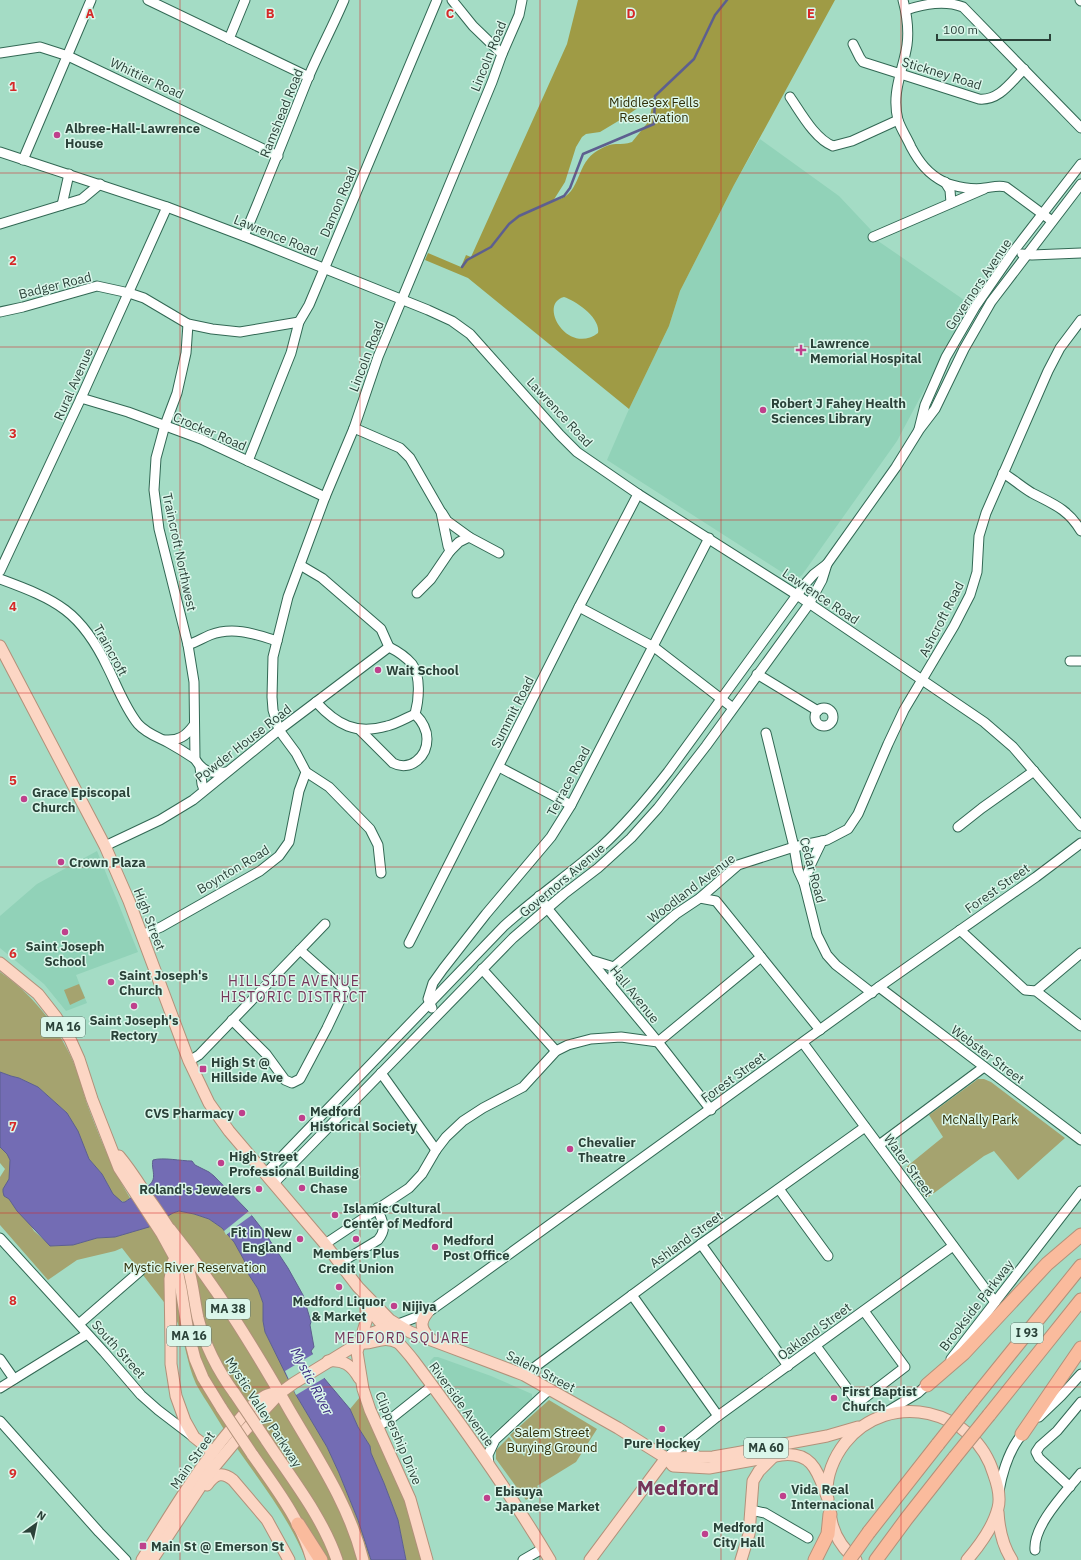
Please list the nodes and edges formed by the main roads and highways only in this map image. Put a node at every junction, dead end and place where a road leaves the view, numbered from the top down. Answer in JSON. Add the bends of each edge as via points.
{"nodes":[{"id":1,"x":0,"y":646,"type":"edge"},
{"id":2,"x":0,"y":963,"type":"edge"},
{"id":3,"x":165,"y":1226,"type":"junction"},
{"id":4,"x":1081,"y":1235,"type":"edge"},
{"id":5,"x":174,"y":1256,"type":"junction"},
{"id":6,"x":1081,"y":1266,"type":"edge"},
{"id":7,"x":358,"y":1288,"type":"junction"},
{"id":8,"x":1081,"y":1300,"type":"edge"},
{"id":9,"x":365,"y":1303,"type":"junction"},
{"id":10,"x":427,"y":1313,"type":"road end"},
{"id":11,"x":396,"y":1325,"type":"junction"},
{"id":12,"x":385,"y":1328,"type":"junction"},
{"id":13,"x":433,"y":1340,"type":"junction"},
{"id":14,"x":359,"y":1343,"type":"junction"},
{"id":15,"x":399,"y":1343,"type":"junction"},
{"id":16,"x":1081,"y":1348,"type":"edge"},
{"id":17,"x":325,"y":1363,"type":"junction"},
{"id":18,"x":362,"y":1383,"type":"junction"},
{"id":19,"x":927,"y":1385,"type":"road end"},
{"id":20,"x":280,"y":1393,"type":"junction"},
{"id":21,"x":864,"y":1425,"type":"junction"},
{"id":22,"x":1022,"y":1434,"type":"road end"},
{"id":23,"x":213,"y":1452,"type":"junction"},
{"id":24,"x":773,"y":1457,"type":"junction"},
{"id":25,"x":666,"y":1458,"type":"junction"},
{"id":26,"x":828,"y":1499,"type":"junction"},
{"id":27,"x":998,"y":1508,"type":"junction"},
{"id":28,"x":830,"y":1514,"type":"junction"},
{"id":29,"x":181,"y":1516,"type":"junction"},
{"id":30,"x":298,"y":1524,"type":"junction"},
{"id":31,"x":142,"y":1560,"type":"edge"},
{"id":32,"x":152,"y":1560,"type":"edge"},
{"id":33,"x":289,"y":1560,"type":"edge"},
{"id":34,"x":312,"y":1560,"type":"edge"},
{"id":35,"x":321,"y":1560,"type":"edge"},
{"id":36,"x":337,"y":1560,"type":"edge"},
{"id":37,"x":363,"y":1560,"type":"edge"},
{"id":38,"x":427,"y":1560,"type":"edge"},
{"id":39,"x":549,"y":1560,"type":"edge"},
{"id":40,"x":590,"y":1560,"type":"edge"},
{"id":41,"x":741,"y":1560,"type":"edge"},
{"id":42,"x":815,"y":1560,"type":"edge"},
{"id":43,"x":849,"y":1560,"type":"edge"},
{"id":44,"x":856,"y":1560,"type":"edge"},
{"id":45,"x":876,"y":1560,"type":"edge"},
{"id":46,"x":967,"y":1560,"type":"edge"},
{"id":47,"x":1012,"y":1560,"type":"edge"}],
"edges":[{"from":1,"to":7,"type":"main road","name":"High Street","number":"MA 60","via":[[106,846],[204,1094],[219,1117],[325,1244]]},
{"from":2,"to":3,"type":"main road","name":"Mystic Valley Parkway","number":"MA 16","via":[[38,994],[66,1031],[79,1059],[119,1168],[136,1186]]},
{"from":3,"to":5,"type":"main road","name":"Mystic Valley Parkway","number":"MA 16"},
{"from":3,"to":20,"type":"main road","number":"MA 38","via":[[187,1250],[239,1324]]},
{"from":3,"to":36,"type":"main road","name":"Mystic Valley Parkway","number":"MA 16","bridge":true,"via":[[181,1250],[188,1269],[210,1353],[221,1374],[316,1516]]},
{"from":4,"to":19,"type":"highway","via":[[1047,1264],[964,1353]]},
{"from":5,"to":23,"type":"main road","name":"South Street","via":[[170,1279],[171,1364],[176,1396],[194,1437]]},
{"from":5,"to":30,"type":"main road","name":"Mystic Valley Parkway","number":"MA 16","bridge":true,"via":[[188,1332],[204,1380]]},
{"from":6,"to":43,"type":"highway","number":"I 93","bridge":true},
{"from":7,"to":9,"type":"main road","name":"High Street","number":"MA 60"},
{"from":7,"to":11,"type":"main road","name":"High Street","number":"MA 60"},
{"from":8,"to":45,"type":"highway","number":"I 93","bridge":true},
{"from":9,"to":12,"type":"main road","name":"High Street","number":"MA 60"},
{"from":9,"to":14,"type":"main road","name":"Clippership Drive","via":[[367,1318]]},
{"from":10,"to":13,"type":"main road","via":[[423,1318],[423,1331]]},
{"from":11,"to":12,"type":"main road","name":"Main Street"},
{"from":11,"to":13,"type":"main road","name":"Salem Street","number":"MA 60"},
{"from":12,"to":14,"type":"main road","name":"Main Street","via":[[369,1334]]},
{"from":12,"to":15,"type":"main road","name":"Riverside Avenue","number":"MA 60"},
{"from":13,"to":25,"type":"main road","name":"Salem Street","number":"MA 60","via":[[524,1375]]},
{"from":14,"to":15,"type":"main road","name":"Main Street","via":[[384,1339]]},
{"from":14,"to":17,"type":"main road","name":"Main Street"},
{"from":14,"to":18,"type":"main road","name":"Clippership Drive"},
{"from":15,"to":39,"type":"main road","name":"Riverside Avenue","number":"MA 60","via":[[490,1467]]},
{"from":16,"to":22,"type":"highway"},
{"from":17,"to":18,"type":"main road","via":[[339,1361],[347,1364],[356,1371]]},
{"from":17,"to":20,"type":"main road","name":"Main Street"},
{"from":18,"to":38,"type":"main road","name":"Clippership Drive","via":[[370,1410],[410,1499]]},
{"from":20,"to":23,"type":"main road","name":"Main Street","via":[[268,1394],[257,1402],[242,1416]]},
{"from":20,"to":29,"type":"main road","name":"Main Street","via":[[202,1482]]},
{"from":20,"to":37,"type":"main road","via":[[334,1486],[358,1541]]},
{"from":21,"to":25,"type":"main road","number":"MA 60","via":[[838,1434],[713,1457]]},
{"from":21,"to":26,"type":"main road","via":[[852,1435],[834,1459],[827,1490]]},
{"from":21,"to":27,"type":"main road","number":"MA 60","via":[[874,1418],[918,1412],[931,1414],[960,1426],[975,1440],[989,1460],[999,1492]]},
{"from":23,"to":31,"type":"main road","name":"Main Street"},
{"from":24,"to":25,"type":"main road","name":"Salem Street","number":"MA 60","via":[[703,1468],[674,1466]]},
{"from":24,"to":26,"type":"main road","name":"Salem Street","number":"MA 60","via":[[795,1455],[811,1463],[821,1478]]},
{"from":24,"to":41,"type":"main road","via":[[762,1467],[751,1489],[748,1539]]},
{"from":25,"to":40,"type":"main road"},
{"from":26,"to":28,"type":"main road","number":"MA 60"},
{"from":27,"to":46,"type":"main road","via":[[988,1534]]},
{"from":27,"to":47,"type":"main road","number":"MA 60","via":[[1002,1542]]},
{"from":28,"to":42,"type":"highway","via":[[828,1534]]},
{"from":28,"to":44,"type":"main road","number":"MA 60","via":[[837,1537]]},
{"from":29,"to":32,"type":"main road","name":"Main Street"},
{"from":29,"to":33,"type":"main road","via":[[212,1479],[218,1475],[227,1475],[241,1488],[266,1520]]},
{"from":30,"to":34,"type":"main road","name":"Mystic Valley Parkway","number":"MA 16"},
{"from":30,"to":35,"type":"highway"}]}
